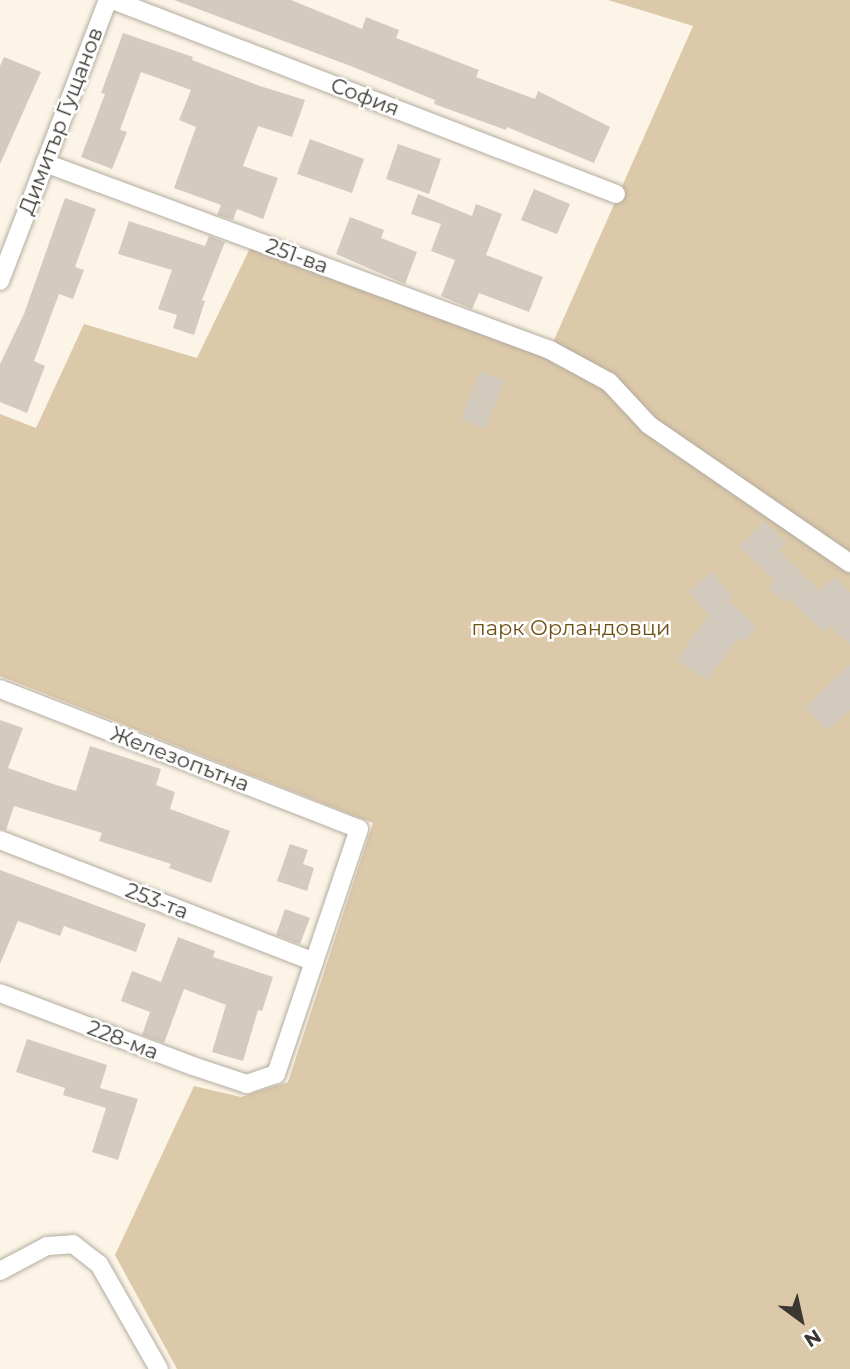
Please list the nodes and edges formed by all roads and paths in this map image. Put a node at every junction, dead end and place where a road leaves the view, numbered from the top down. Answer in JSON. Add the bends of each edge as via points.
{"nodes":[{"id":1,"x":108,"y":0,"type":"edge"},
{"id":2,"x":113,"y":0,"type":"edge"},
{"id":3,"x":45,"y":163,"type":"junction"},
{"id":4,"x":616,"y":194,"type":"dead end"},
{"id":5,"x":0,"y":281,"type":"edge"},
{"id":6,"x":850,"y":563,"type":"edge"},
{"id":7,"x":0,"y":689,"type":"edge"},
{"id":8,"x":0,"y":840,"type":"edge"},
{"id":9,"x":314,"y":962,"type":"junction"},
{"id":10,"x":0,"y":993,"type":"edge"},
{"id":11,"x":0,"y":1271,"type":"edge"},
{"id":12,"x":159,"y":1369,"type":"edge"}],
"edges":[{"from":1,"to":3,"type":"street","name":"Димитър Гущанов"},
{"from":2,"to":4,"type":"street","name":"София"},
{"from":3,"to":5,"type":"street","name":"Димитър Гущанов"},
{"from":3,"to":6,"type":"street","name":"251-ва","via":[[550,350],[609,382],[649,425]]},
{"from":7,"to":9,"type":"street","name":"Железопътна","via":[[359,829]]},
{"from":8,"to":9,"type":"street","name":"253-та"},
{"from":9,"to":10,"type":"street","name":"228-ма","via":[[276,1074],[247,1084]]},
{"from":11,"to":12,"type":"street","via":[[47,1246],[73,1244],[99,1264]]}]}
